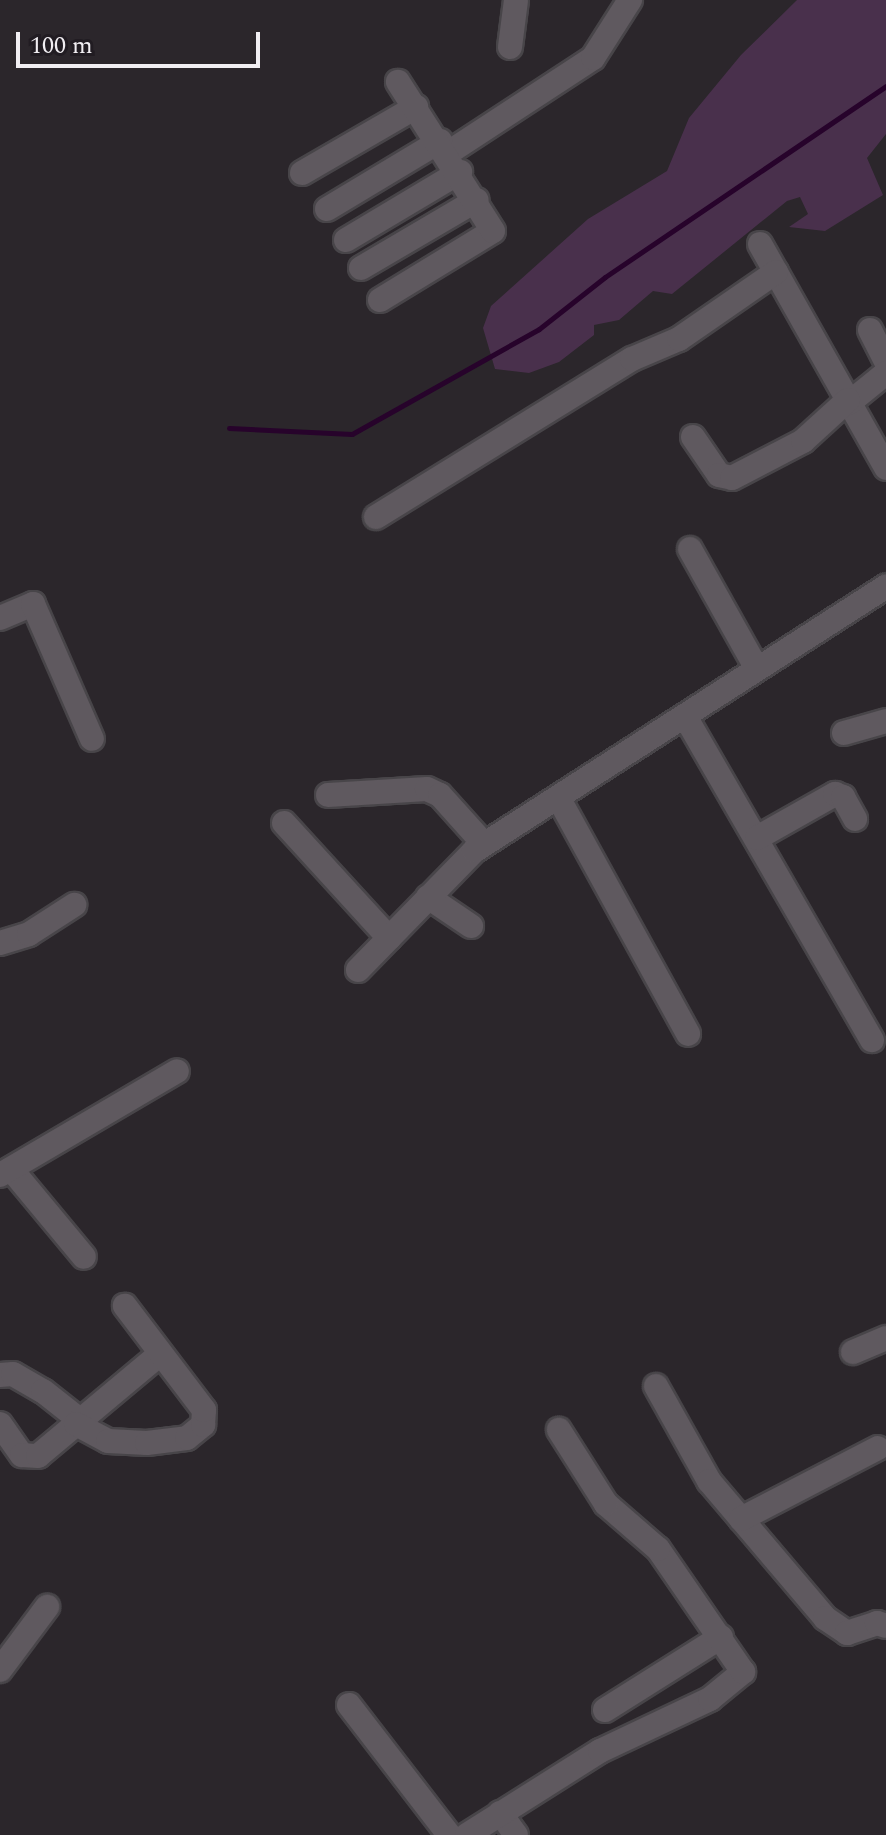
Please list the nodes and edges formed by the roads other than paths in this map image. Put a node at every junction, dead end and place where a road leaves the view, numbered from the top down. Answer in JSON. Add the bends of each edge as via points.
{"nodes":[{"id":1,"x":516,"y":0,"type":"edge"},
{"id":2,"x":630,"y":0,"type":"edge"},
{"id":3,"x":510,"y":47,"type":"dead end"},
{"id":4,"x":398,"y":82,"type":"dead end"},
{"id":5,"x":416,"y":107,"type":"junction"},
{"id":6,"x":449,"y":155,"type":"junction"},
{"id":7,"x":302,"y":173,"type":"dead end"},
{"id":8,"x":477,"y":200,"type":"junction"},
{"id":9,"x":327,"y":209,"type":"dead end"},
{"id":10,"x":346,"y":240,"type":"dead end"},
{"id":11,"x":760,"y":244,"type":"dead end"},
{"id":12,"x":361,"y":268,"type":"dead end"},
{"id":13,"x":776,"y":272,"type":"junction"},
{"id":14,"x":380,"y":300,"type":"dead end"},
{"id":15,"x":870,"y":330,"type":"dead end"},
{"id":16,"x":886,"y":361,"type":"edge"},
{"id":17,"x":886,"y":373,"type":"edge"},
{"id":18,"x":849,"y":402,"type":"junction"},
{"id":19,"x":693,"y":437,"type":"dead end"},
{"id":20,"x":886,"y":468,"type":"edge"},
{"id":21,"x":376,"y":517,"type":"dead end"},
{"id":22,"x":690,"y":549,"type":"dead end"},
{"id":23,"x":886,"y":586,"type":"edge"},
{"id":24,"x":0,"y":618,"type":"edge"},
{"id":25,"x":757,"y":669,"type":"junction"},
{"id":26,"x":686,"y":718,"type":"junction"},
{"id":27,"x":886,"y":721,"type":"edge"},
{"id":28,"x":844,"y":733,"type":"dead end"},
{"id":29,"x":92,"y":739,"type":"dead end"},
{"id":30,"x":328,"y":795,"type":"dead end"},
{"id":31,"x":559,"y":799,"type":"junction"},
{"id":32,"x":855,"y":819,"type":"dead end"},
{"id":33,"x":284,"y":823,"type":"dead end"},
{"id":34,"x":757,"y":838,"type":"junction"},
{"id":35,"x":484,"y":844,"type":"junction"},
{"id":36,"x":428,"y":897,"type":"junction"},
{"id":37,"x":74,"y":905,"type":"dead end"},
{"id":38,"x":471,"y":926,"type":"dead end"},
{"id":39,"x":389,"y":938,"type":"junction"},
{"id":40,"x":0,"y":943,"type":"edge"},
{"id":41,"x":358,"y":970,"type":"dead end"},
{"id":42,"x":688,"y":1034,"type":"dead end"},
{"id":43,"x":872,"y":1040,"type":"dead end"},
{"id":44,"x":177,"y":1071,"type":"dead end"},
{"id":45,"x":5,"y":1172,"type":"edge"},
{"id":46,"x":84,"y":1257,"type":"dead end"},
{"id":47,"x":125,"y":1306,"type":"dead end"},
{"id":48,"x":886,"y":1338,"type":"edge"},
{"id":49,"x":853,"y":1352,"type":"dead end"},
{"id":50,"x":160,"y":1354,"type":"junction"},
{"id":51,"x":0,"y":1375,"type":"edge"},
{"id":52,"x":656,"y":1386,"type":"dead end"},
{"id":53,"x":78,"y":1422,"type":"junction"},
{"id":54,"x":0,"y":1424,"type":"edge"},
{"id":55,"x":559,"y":1430,"type":"dead end"},
{"id":56,"x":878,"y":1448,"type":"dead end"},
{"id":57,"x":741,"y":1519,"type":"junction"},
{"id":58,"x":47,"y":1607,"type":"dead end"},
{"id":59,"x":886,"y":1626,"type":"edge"},
{"id":60,"x":721,"y":1637,"type":"junction"},
{"id":61,"x":0,"y":1670,"type":"edge"},
{"id":62,"x":349,"y":1705,"type":"dead end"},
{"id":63,"x":605,"y":1710,"type":"dead end"},
{"id":64,"x":500,"y":1813,"type":"junction"},
{"id":65,"x":449,"y":1835,"type":"edge"},
{"id":66,"x":467,"y":1835,"type":"edge"},
{"id":67,"x":516,"y":1835,"type":"edge"}],
"edges":[{"from":1,"to":3,"type":"street"},
{"from":2,"to":6,"type":"street","via":[[593,58]]},
{"from":4,"to":5,"type":"street"},
{"from":5,"to":6,"type":"street"},
{"from":5,"to":7,"type":"street"},
{"from":6,"to":8,"type":"street"},
{"from":6,"to":9,"type":"street"},
{"from":6,"to":10,"type":"street"},
{"from":8,"to":12,"type":"street"},
{"from":8,"to":14,"type":"street","via":[[492,225],[490,236]]},
{"from":11,"to":13,"type":"street"},
{"from":13,"to":18,"type":"street"},
{"from":13,"to":21,"type":"street","via":[[679,339],[632,359]]},
{"from":15,"to":16,"type":"street"},
{"from":17,"to":18,"type":"street"},
{"from":18,"to":19,"type":"street","via":[[803,441],[732,478],[719,475]]},
{"from":18,"to":20,"type":"street"},
{"from":22,"to":25,"type":"street"},
{"from":23,"to":25,"type":"street"},
{"from":24,"to":29,"type":"street","via":[[33,604]]},
{"from":25,"to":26,"type":"street"},
{"from":26,"to":31,"type":"street"},
{"from":26,"to":34,"type":"street"},
{"from":27,"to":28,"type":"street"},
{"from":30,"to":35,"type":"street","via":[[427,789],[440,795]]},
{"from":31,"to":35,"type":"street"},
{"from":31,"to":42,"type":"street"},
{"from":32,"to":34,"type":"street","via":[[843,797],[835,794]]},
{"from":33,"to":39,"type":"street"},
{"from":34,"to":43,"type":"street"},
{"from":35,"to":36,"type":"street"},
{"from":36,"to":38,"type":"street"},
{"from":36,"to":39,"type":"street"},
{"from":37,"to":40,"type":"street","via":[[29,934]]},
{"from":39,"to":41,"type":"street"},
{"from":44,"to":45,"type":"street"},
{"from":45,"to":46,"type":"street"},
{"from":47,"to":50,"type":"street"},
{"from":48,"to":49,"type":"street"},
{"from":50,"to":53,"type":"street"},
{"from":50,"to":53,"type":"street","via":[[204,1410],[203,1425],[194,1434],[172,1443],[117,1443]]},
{"from":51,"to":53,"type":"street","via":[[13,1374],[43,1391]]},
{"from":52,"to":57,"type":"street","via":[[709,1481]]},
{"from":53,"to":54,"type":"street","via":[[29,1458]]},
{"from":55,"to":60,"type":"street","via":[[606,1504],[658,1549]]},
{"from":56,"to":57,"type":"street"},
{"from":57,"to":59,"type":"street","via":[[839,1630]]},
{"from":58,"to":61,"type":"street"},
{"from":60,"to":63,"type":"street"},
{"from":60,"to":64,"type":"street","via":[[742,1666],[739,1678],[710,1699],[600,1751]]},
{"from":62,"to":65,"type":"street"},
{"from":64,"to":66,"type":"street"},
{"from":64,"to":67,"type":"street"}]}
